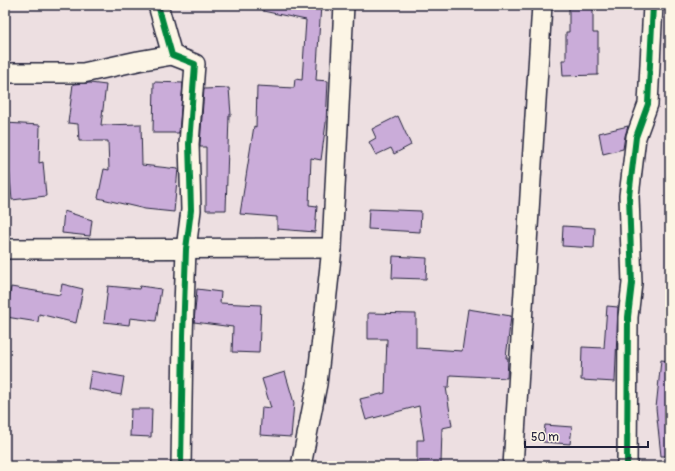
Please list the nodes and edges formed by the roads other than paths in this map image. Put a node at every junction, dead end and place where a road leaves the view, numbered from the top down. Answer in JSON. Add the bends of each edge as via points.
{"nodes":[{"id":1,"x":158,"y":5,"type":"edge"},
{"id":2,"x":344,"y":5,"type":"edge"},
{"id":3,"x":542,"y":5,"type":"edge"},
{"id":4,"x":653,"y":5,"type":"edge"},
{"id":5,"x":172,"y":55,"type":"junction"},
{"id":6,"x":5,"y":73,"type":"edge"},
{"id":7,"x":332,"y":248,"type":"junction"},
{"id":8,"x":5,"y":249,"type":"edge"},
{"id":9,"x":186,"y":249,"type":"junction"},
{"id":10,"x":181,"y":466,"type":"edge"},
{"id":11,"x":301,"y":466,"type":"edge"},
{"id":12,"x":513,"y":466,"type":"edge"},
{"id":13,"x":627,"y":466,"type":"edge"}],
"edges":[{"from":1,"to":5,"type":"street"},
{"from":2,"to":7,"type":"street"},
{"from":3,"to":12,"type":"street"},
{"from":4,"to":13,"type":"street","via":[[648,104],[636,137],[629,196],[632,283],[628,317]]},
{"from":5,"to":6,"type":"street","via":[[83,73]]},
{"from":5,"to":9,"type":"street","via":[[195,64],[189,144],[191,210]]},
{"from":7,"to":9,"type":"street"},
{"from":7,"to":11,"type":"street","via":[[317,384]]},
{"from":8,"to":9,"type":"street"},
{"from":9,"to":10,"type":"street"}]}
